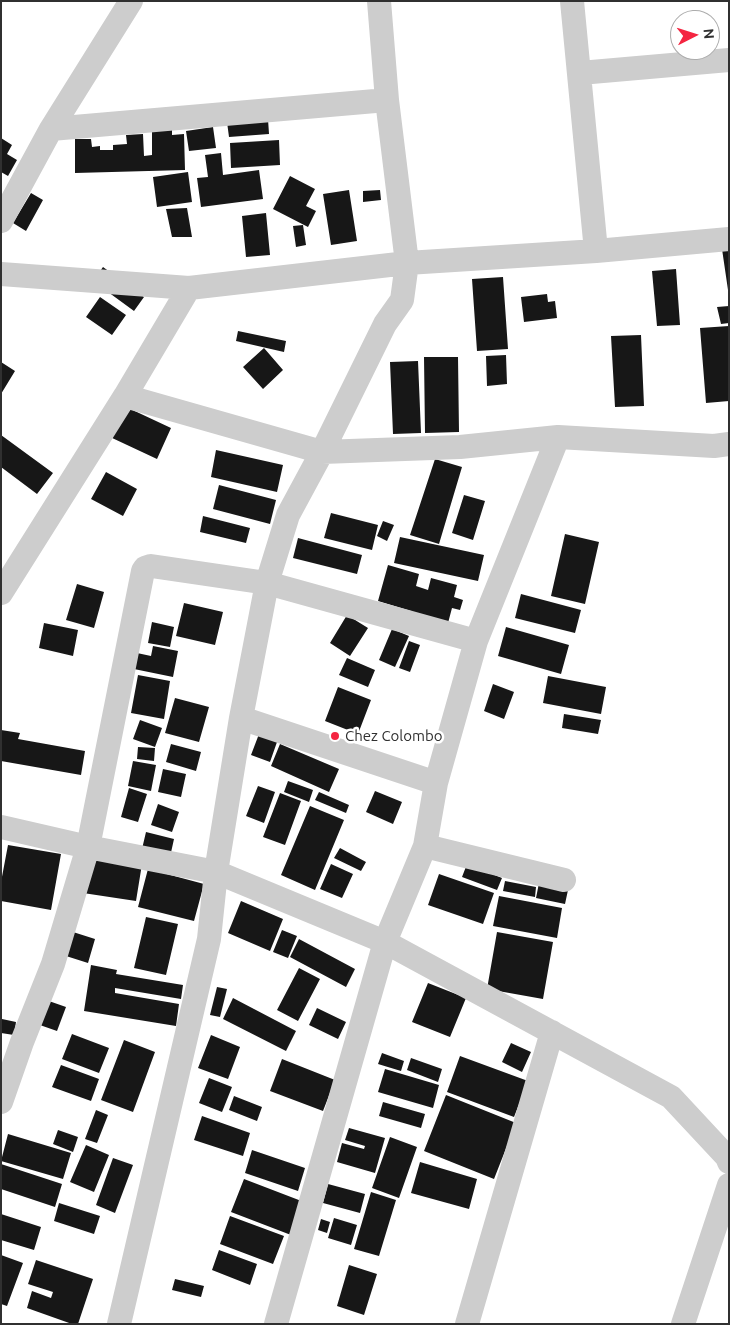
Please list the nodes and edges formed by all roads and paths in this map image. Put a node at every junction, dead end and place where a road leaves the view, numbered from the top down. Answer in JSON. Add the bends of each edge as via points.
{"nodes":[{"id":1,"x":131,"y":1,"type":"edge"},
{"id":2,"x":379,"y":1,"type":"edge"},
{"id":3,"x":572,"y":1,"type":"edge"},
{"id":4,"x":729,"y":60,"type":"edge"},
{"id":5,"x":580,"y":73,"type":"junction"},
{"id":6,"x":388,"y":100,"type":"junction"},
{"id":7,"x":51,"y":129,"type":"junction"},
{"id":8,"x":1,"y":221,"type":"edge"},
{"id":9,"x":729,"y":239,"type":"edge"},
{"id":10,"x":596,"y":251,"type":"junction"},
{"id":11,"x":407,"y":263,"type":"junction"},
{"id":12,"x":1,"y":274,"type":"edge"},
{"id":13,"x":189,"y":288,"type":"junction"},
{"id":14,"x":126,"y":396,"type":"junction"},
{"id":15,"x":558,"y":437,"type":"junction"},
{"id":16,"x":729,"y":444,"type":"edge"},
{"id":17,"x":322,"y":452,"type":"junction"},
{"id":18,"x":267,"y":582,"type":"junction"},
{"id":19,"x":1,"y":593,"type":"edge"},
{"id":20,"x":476,"y":641,"type":"junction"},
{"id":21,"x":241,"y":718,"type":"junction"},
{"id":22,"x":436,"y":783,"type":"junction"},
{"id":23,"x":1,"y":827,"type":"edge"},
{"id":24,"x":425,"y":846,"type":"junction"},
{"id":25,"x":88,"y":847,"type":"junction"},
{"id":26,"x":216,"y":872,"type":"junction"},
{"id":27,"x":564,"y":880,"type":"dead end"},
{"id":28,"x":385,"y":942,"type":"junction"},
{"id":29,"x":552,"y":1032,"type":"junction"},
{"id":30,"x":1,"y":1102,"type":"edge"},
{"id":31,"x":729,"y":1162,"type":"edge"},
{"id":32,"x":729,"y":1185,"type":"edge"},
{"id":33,"x":119,"y":1324,"type":"edge"},
{"id":34,"x":276,"y":1324,"type":"edge"},
{"id":35,"x":467,"y":1324,"type":"edge"},
{"id":36,"x":683,"y":1324,"type":"edge"}],
"edges":[{"from":1,"to":7,"type":"street"},
{"from":2,"to":6,"type":"street"},
{"from":3,"to":5,"type":"street"},
{"from":4,"to":5,"type":"street"},
{"from":5,"to":10,"type":"street"},
{"from":6,"to":7,"type":"street"},
{"from":6,"to":11,"type":"street"},
{"from":7,"to":8,"type":"street"},
{"from":9,"to":10,"type":"street"},
{"from":10,"to":11,"type":"street"},
{"from":11,"to":13,"type":"street"},
{"from":11,"to":17,"type":"street","via":[[402,300],[385,324]]},
{"from":12,"to":13,"type":"street"},
{"from":13,"to":14,"type":"street"},
{"from":14,"to":17,"type":"street"},
{"from":14,"to":19,"type":"street"},
{"from":15,"to":16,"type":"street","via":[[714,446]]},
{"from":15,"to":17,"type":"street","via":[[460,447]]},
{"from":15,"to":20,"type":"street"},
{"from":17,"to":18,"type":"street","via":[[288,515]]},
{"from":18,"to":20,"type":"street"},
{"from":18,"to":21,"type":"street"},
{"from":18,"to":25,"type":"street","via":[[151,566],[143,571]]},
{"from":20,"to":22,"type":"street"},
{"from":21,"to":22,"type":"street"},
{"from":21,"to":26,"type":"street"},
{"from":22,"to":24,"type":"street"},
{"from":23,"to":25,"type":"street"},
{"from":24,"to":27,"type":"street"},
{"from":24,"to":28,"type":"street"},
{"from":25,"to":26,"type":"street"},
{"from":25,"to":30,"type":"street","via":[[54,964]]},
{"from":26,"to":28,"type":"street"},
{"from":26,"to":33,"type":"street","via":[[209,939]]},
{"from":28,"to":29,"type":"street"},
{"from":28,"to":34,"type":"street"},
{"from":29,"to":31,"type":"street","via":[[671,1097]]},
{"from":29,"to":35,"type":"street"},
{"from":32,"to":36,"type":"street"}]}
